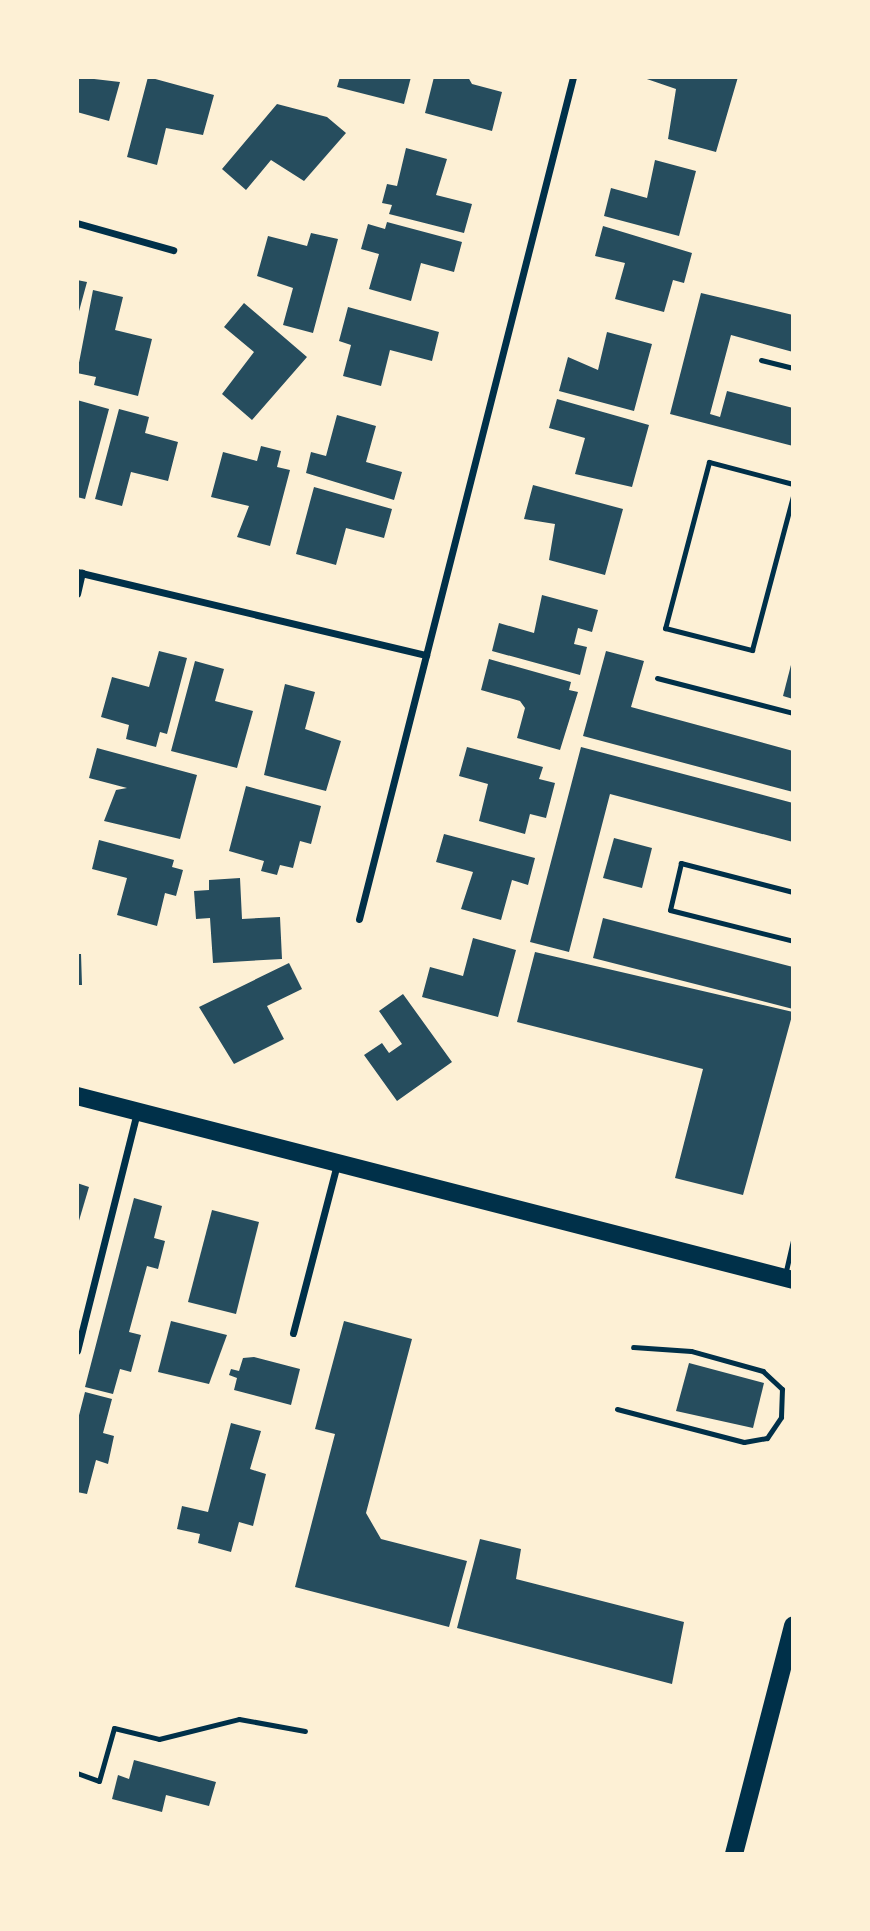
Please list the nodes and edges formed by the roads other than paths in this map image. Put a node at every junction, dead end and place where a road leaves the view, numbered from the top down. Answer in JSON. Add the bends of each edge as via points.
{"nodes":[{"id":1,"x":573,"y":77,"type":"edge"},
{"id":2,"x":77,"y":223,"type":"edge"},
{"id":3,"x":173,"y":250,"type":"dead end"},
{"id":4,"x":761,"y":360,"type":"dead end"},
{"id":5,"x":793,"y":368,"type":"edge"},
{"id":6,"x":793,"y":484,"type":"edge"},
{"id":7,"x":793,"y":496,"type":"edge"},
{"id":8,"x":80,"y":573,"type":"edge"},
{"id":9,"x":77,"y":594,"type":"edge"},
{"id":10,"x":426,"y":655,"type":"junction"},
{"id":11,"x":657,"y":678,"type":"dead end"},
{"id":12,"x":793,"y":713,"type":"edge"},
{"id":13,"x":793,"y":892,"type":"edge"},
{"id":14,"x":359,"y":919,"type":"dead end"},
{"id":15,"x":793,"y":941,"type":"edge"},
{"id":16,"x":77,"y":1096,"type":"edge"},
{"id":17,"x":137,"y":1112,"type":"junction"},
{"id":18,"x":793,"y":1140,"type":"edge"},
{"id":19,"x":793,"y":1158,"type":"edge"},
{"id":20,"x":338,"y":1164,"type":"junction"},
{"id":21,"x":793,"y":1241,"type":"edge"},
{"id":22,"x":788,"y":1279,"type":"edge"},
{"id":23,"x":293,"y":1333,"type":"dead end"},
{"id":24,"x":633,"y":1346,"type":"dead end"},
{"id":25,"x":77,"y":1351,"type":"edge"},
{"id":26,"x":617,"y":1409,"type":"dead end"},
{"id":27,"x":793,"y":1626,"type":"edge"},
{"id":28,"x":305,"y":1731,"type":"dead end"},
{"id":29,"x":77,"y":1773,"type":"edge"},
{"id":30,"x":734,"y":1854,"type":"edge"}],
"edges":[{"from":1,"to":10,"type":"street"},
{"from":2,"to":3,"type":"street"},
{"from":4,"to":5,"type":"lane"},
{"from":6,"to":7,"type":"lane","via":[[709,462],[665,628],[752,650]]},
{"from":8,"to":9,"type":"street"},
{"from":8,"to":10,"type":"street"},
{"from":10,"to":14,"type":"street"},
{"from":11,"to":12,"type":"lane"},
{"from":13,"to":15,"type":"lane","via":[[681,863],[670,910]]},
{"from":16,"to":17,"type":"main road"},
{"from":17,"to":20,"type":"main road"},
{"from":17,"to":25,"type":"street"},
{"from":18,"to":19,"type":"lane"},
{"from":20,"to":22,"type":"main road"},
{"from":20,"to":23,"type":"street"},
{"from":21,"to":22,"type":"lane"},
{"from":24,"to":26,"type":"lane","via":[[691,1351],[763,1371],[782,1389],[781,1417],[767,1438],[744,1442]]},
{"from":27,"to":30,"type":"main road"},
{"from":28,"to":29,"type":"lane","via":[[239,1719],[159,1739],[114,1728],[99,1781]]}]}
